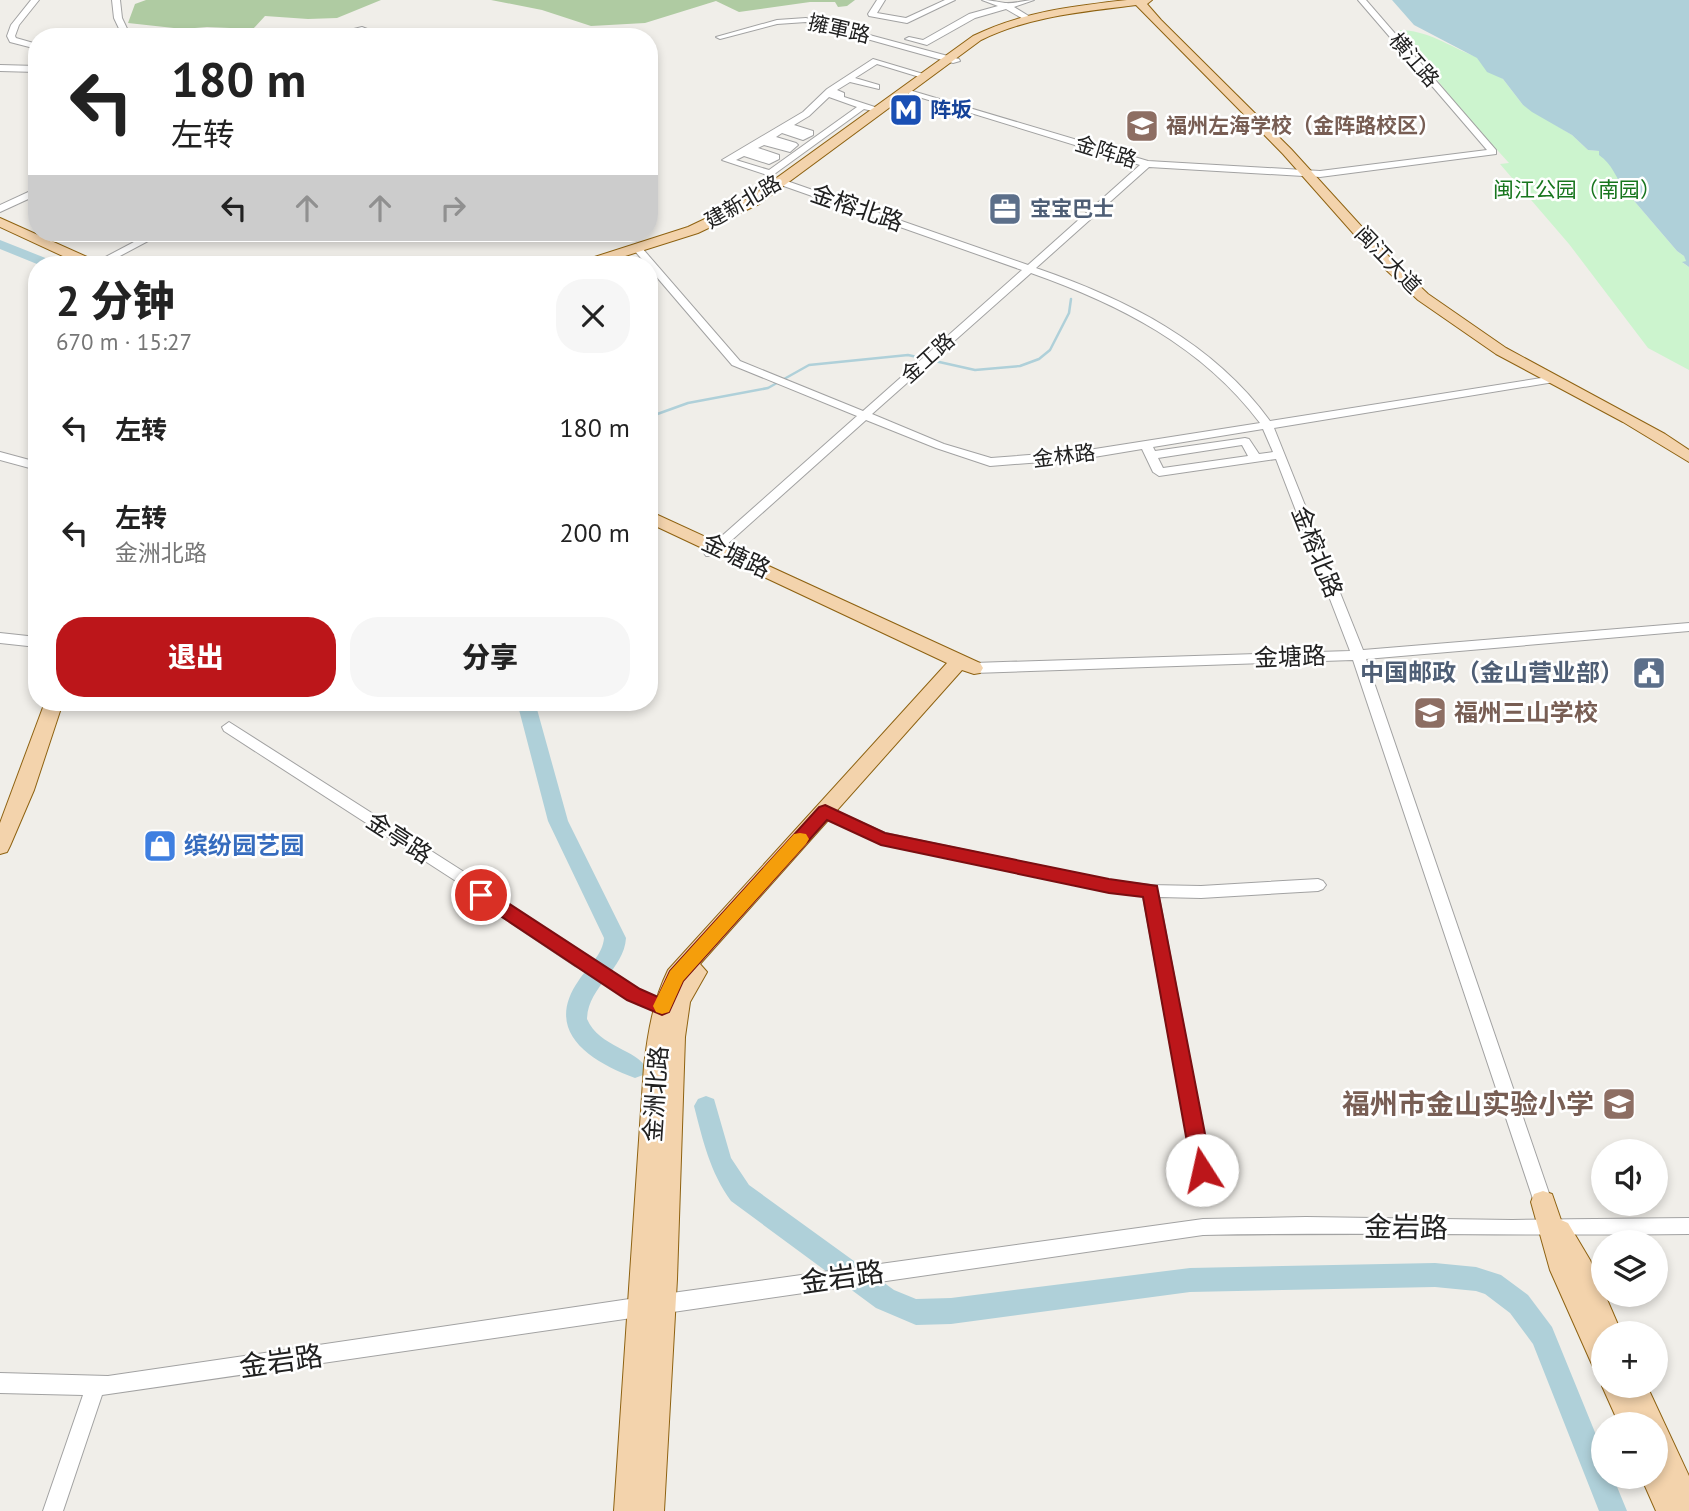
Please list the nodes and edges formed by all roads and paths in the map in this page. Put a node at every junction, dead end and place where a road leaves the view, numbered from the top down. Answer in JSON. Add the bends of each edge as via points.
{"nodes":[{"id":1,"x":35,"y":0,"type":"edge"},
{"id":2,"x":116,"y":0,"type":"edge"},
{"id":3,"x":880,"y":0,"type":"edge"},
{"id":4,"x":951,"y":0,"type":"edge"},
{"id":5,"x":986,"y":0,"type":"edge"},
{"id":6,"x":1030,"y":0,"type":"edge"},
{"id":7,"x":1362,"y":0,"type":"edge"},
{"id":8,"x":1144,"y":2,"type":"edge"},
{"id":9,"x":1006,"y":6,"type":"junction"},
{"id":10,"x":1028,"y":18,"type":"junction"},
{"id":11,"x":123,"y":28,"type":"edge"},
{"id":12,"x":894,"y":35,"type":"dead end"},
{"id":13,"x":720,"y":37,"type":"dead end"},
{"id":14,"x":28,"y":44,"type":"edge"},
{"id":15,"x":952,"y":60,"type":"junction"},
{"id":16,"x":0,"y":68,"type":"edge"},
{"id":17,"x":866,"y":68,"type":"junction"},
{"id":18,"x":28,"y":69,"type":"edge"},
{"id":19,"x":892,"y":76,"type":"dead end"},
{"id":20,"x":926,"y":76,"type":"junction"},
{"id":21,"x":849,"y":79,"type":"junction"},
{"id":22,"x":876,"y":87,"type":"dead end"},
{"id":23,"x":912,"y":92,"type":"junction"},
{"id":24,"x":863,"y":106,"type":"junction"},
{"id":25,"x":880,"y":109,"type":"junction"},
{"id":26,"x":807,"y":114,"type":"junction"},
{"id":27,"x":817,"y":117,"type":"dead end"},
{"id":28,"x":828,"y":120,"type":"dead end"},
{"id":29,"x":839,"y":124,"type":"junction"},
{"id":30,"x":854,"y":128,"type":"junction"},
{"id":31,"x":766,"y":139,"type":"junction"},
{"id":32,"x":801,"y":150,"type":"junction"},
{"id":33,"x":1493,"y":152,"type":"joint"},
{"id":34,"x":816,"y":156,"type":"junction"},
{"id":35,"x":1147,"y":164,"type":"junction"},
{"id":36,"x":1314,"y":174,"type":"junction"},
{"id":37,"x":784,"y":183,"type":"junction"},
{"id":38,"x":28,"y":195,"type":"edge"},
{"id":39,"x":0,"y":209,"type":"edge"},
{"id":40,"x":0,"y":216,"type":"edge"},
{"id":41,"x":0,"y":222,"type":"edge"},
{"id":42,"x":28,"y":228,"type":"edge"},
{"id":43,"x":28,"y":233,"type":"edge"},
{"id":44,"x":50,"y":242,"type":"edge"},
{"id":45,"x":58,"y":242,"type":"edge"},
{"id":46,"x":131,"y":242,"type":"edge"},
{"id":47,"x":140,"y":242,"type":"edge"},
{"id":48,"x":641,"y":252,"type":"junction"},
{"id":49,"x":84,"y":256,"type":"edge"},
{"id":50,"x":87,"y":256,"type":"edge"},
{"id":51,"x":109,"y":256,"type":"edge"},
{"id":52,"x":111,"y":256,"type":"edge"},
{"id":53,"x":623,"y":256,"type":"edge"},
{"id":54,"x":631,"y":256,"type":"edge"},
{"id":55,"x":644,"y":256,"type":"edge"},
{"id":56,"x":1030,"y":269,"type":"junction"},
{"id":57,"x":658,"y":272,"type":"edge"},
{"id":58,"x":1554,"y":379,"type":"junction"},
{"id":59,"x":864,"y":416,"type":"junction"},
{"id":60,"x":1268,"y":426,"type":"junction"},
{"id":61,"x":1689,"y":444,"type":"edge"},
{"id":62,"x":1148,"y":450,"type":"junction"},
{"id":63,"x":1279,"y":455,"type":"junction"},
{"id":64,"x":0,"y":456,"type":"edge"},
{"id":65,"x":1689,"y":457,"type":"edge"},
{"id":66,"x":1255,"y":458,"type":"junction"},
{"id":67,"x":28,"y":464,"type":"edge"},
{"id":68,"x":658,"y":521,"type":"edge"},
{"id":69,"x":658,"y":528,"type":"edge"},
{"id":70,"x":714,"y":550,"type":"junction"},
{"id":71,"x":1689,"y":627,"type":"edge"},
{"id":72,"x":0,"y":638,"type":"edge"},
{"id":73,"x":28,"y":641,"type":"edge"},
{"id":74,"x":1358,"y":655,"type":"junction"},
{"id":75,"x":964,"y":666,"type":"junction"},
{"id":76,"x":51,"y":711,"type":"edge"},
{"id":77,"x":64,"y":711,"type":"edge"},
{"id":78,"x":229,"y":727,"type":"dead end"},
{"id":79,"x":24,"y":790,"type":"junction"},
{"id":80,"x":829,"y":814,"type":"junction"},
{"id":81,"x":0,"y":846,"type":"edge"},
{"id":82,"x":1318,"y":885,"type":"dead end"},
{"id":83,"x":1150,"y":891,"type":"junction"},
{"id":84,"x":670,"y":1008,"type":"junction"},
{"id":85,"x":1202,"y":1170,"type":"dead end"},
{"id":86,"x":1543,"y":1202,"type":"joint"},
{"id":87,"x":1689,"y":1226,"type":"edge"},
{"id":88,"x":1554,"y":1228,"type":"junction"},
{"id":89,"x":652,"y":1305,"type":"junction"},
{"id":90,"x":1603,"y":1321,"type":"edge"},
{"id":91,"x":1591,"y":1333,"type":"edge"},
{"id":92,"x":0,"y":1383,"type":"edge"},
{"id":93,"x":96,"y":1386,"type":"junction"},
{"id":94,"x":1668,"y":1461,"type":"edge"},
{"id":95,"x":1660,"y":1489,"type":"edge"},
{"id":96,"x":1689,"y":1507,"type":"edge"},
{"id":97,"x":52,"y":1511,"type":"edge"},
{"id":98,"x":628,"y":1511,"type":"edge"},
{"id":99,"x":650,"y":1511,"type":"edge"},
{"id":100,"x":1670,"y":1511,"type":"edge"}],
"edges":[{"from":1,"to":14,"type":"street","via":[[11,36]]},
{"from":2,"to":11,"type":"street"},
{"from":3,"to":4,"type":"street","via":[[872,14],[907,21]]},
{"from":5,"to":9,"type":"street"},
{"from":6,"to":9,"type":"street"},
{"from":7,"to":33,"type":"street","name":"横江路"},
{"from":8,"to":10,"type":"main road","name":"建新北路"},
{"from":8,"to":15,"type":"main road","name":"建新北路","via":[[1032,21],[992,36]]},
{"from":8,"to":36,"type":"main road","name":"闽江大道"},
{"from":9,"to":10,"type":"street"},
{"from":9,"to":12,"type":"street","via":[[958,22],[924,43]]},
{"from":10,"to":15,"type":"main road","name":"建新北路","via":[[984,34]]},
{"from":13,"to":15,"type":"street","name":"擁軍路","via":[[777,22],[806,20]]},
{"from":15,"to":20,"type":"main road","name":"建新北路"},
{"from":15,"to":23,"type":"main road","name":"建新北路"},
{"from":16,"to":18,"type":"street"},
{"from":17,"to":19,"type":"street"},
{"from":17,"to":20,"type":"street","via":[[876,61]]},
{"from":17,"to":21,"type":"street"},
{"from":20,"to":25,"type":"main road","name":"建新北路"},
{"from":21,"to":22,"type":"street"},
{"from":21,"to":25,"type":"street","via":[[830,91]]},
{"from":23,"to":35,"type":"street","name":"金阵路"},
{"from":23,"to":37,"type":"main road","name":"建新北路"},
{"from":24,"to":25,"type":"street"},
{"from":24,"to":26,"type":"street","via":[[828,94]]},
{"from":24,"to":29,"type":"street"},
{"from":25,"to":30,"type":"main road","name":"建新北路"},
{"from":26,"to":27,"type":"street"},
{"from":26,"to":31,"type":"street"},
{"from":28,"to":29,"type":"street"},
{"from":29,"to":30,"type":"street"},
{"from":29,"to":32,"type":"street"},
{"from":30,"to":34,"type":"main road","name":"建新北路"},
{"from":31,"to":32,"type":"street"},
{"from":31,"to":32,"type":"street","via":[[727,160],[770,173]]},
{"from":32,"to":34,"type":"street"},
{"from":33,"to":36,"type":"street","name":"金阵路"},
{"from":34,"to":37,"type":"main road","name":"建新北路"},
{"from":35,"to":36,"type":"street","name":"金阵路"},
{"from":35,"to":56,"type":"street","name":"金工路"},
{"from":36,"to":58,"type":"main road","name":"闽江大道","via":[[1430,304],[1466,330]]},
{"from":36,"to":61,"type":"main road","name":"闽江大道","via":[[1450,308]]},
{"from":37,"to":48,"type":"main road","name":"建新北路","via":[[723,218]]},
{"from":37,"to":56,"type":"street","name":"金榕北路"},
{"from":38,"to":39,"type":"street"},
{"from":40,"to":42,"type":"main road"},
{"from":41,"to":43,"type":"main road"},
{"from":44,"to":49,"type":"main road"},
{"from":45,"to":50,"type":"main road"},
{"from":46,"to":51,"type":"street"},
{"from":47,"to":52,"type":"street"},
{"from":48,"to":53,"type":"main road","name":"建新北路"},
{"from":48,"to":54,"type":"main road","name":"建新北路"},
{"from":48,"to":55,"type":"street","name":"金林路"},
{"from":56,"to":59,"type":"street","name":"金工路"},
{"from":56,"to":60,"type":"street","name":"金榕北路","via":[[1125,307],[1174,333],[1215,365]]},
{"from":57,"to":59,"type":"street","name":"金林路","via":[[732,360]]},
{"from":58,"to":60,"type":"street","name":"金林路"},
{"from":58,"to":65,"type":"main road","name":"闽江大道"},
{"from":59,"to":62,"type":"street","name":"金林路","via":[[990,462]]},
{"from":59,"to":70,"type":"street","name":"金工路"},
{"from":60,"to":62,"type":"street","name":"金林路"},
{"from":60,"to":63,"type":"street","name":"金榕北路"},
{"from":62,"to":66,"type":"street","via":[[1245,441]]},
{"from":62,"to":66,"type":"street","via":[[1159,472]]},
{"from":63,"to":66,"type":"street"},
{"from":63,"to":74,"type":"street","name":"金榕北路"},
{"from":64,"to":67,"type":"street"},
{"from":68,"to":70,"type":"main road","name":"金塘路"},
{"from":69,"to":70,"type":"main road","name":"金塘路"},
{"from":70,"to":75,"type":"main road","name":"金塘路"},
{"from":71,"to":74,"type":"street","name":"金塘路"},
{"from":72,"to":73,"type":"street"},
{"from":74,"to":75,"type":"street","name":"金塘路"},
{"from":74,"to":86,"type":"street","name":"金榕北路"},
{"from":75,"to":80,"type":"main road","name":"金洲北路"},
{"from":76,"to":79,"type":"main road"},
{"from":77,"to":79,"type":"main road"},
{"from":78,"to":84,"type":"street","name":"金亭路","bridge":true,"via":[[467,881],[495,905],[581,961],[634,994]]},
{"from":79,"to":81,"type":"main road"},
{"from":80,"to":83,"type":"street","via":[[881,838]]},
{"from":80,"to":84,"type":"main road","name":"金洲北路"},
{"from":82,"to":83,"type":"street"},
{"from":83,"to":85,"type":"street"},
{"from":84,"to":89,"type":"main road","name":"金洲北路","via":[[674,1037]]},
{"from":86,"to":88,"type":"main road","name":"金榕北路"},
{"from":87,"to":88,"type":"street","name":"金岩路"},
{"from":88,"to":89,"type":"street","name":"金岩路","via":[[1203,1227]]},
{"from":88,"to":90,"type":"main road","name":"金榕北路","via":[[1581,1269]]},
{"from":88,"to":91,"type":"main road","name":"金榕北路","via":[[1563,1270]]},
{"from":89,"to":93,"type":"street","name":"金岩路"},
{"from":89,"to":98,"type":"main road","name":"金洲北路"},
{"from":89,"to":99,"type":"main road","name":"金洲北路"},
{"from":92,"to":93,"type":"street","name":"金岩路"},
{"from":93,"to":97,"type":"street"},
{"from":94,"to":96,"type":"main road"},
{"from":95,"to":100,"type":"main road"}]}
